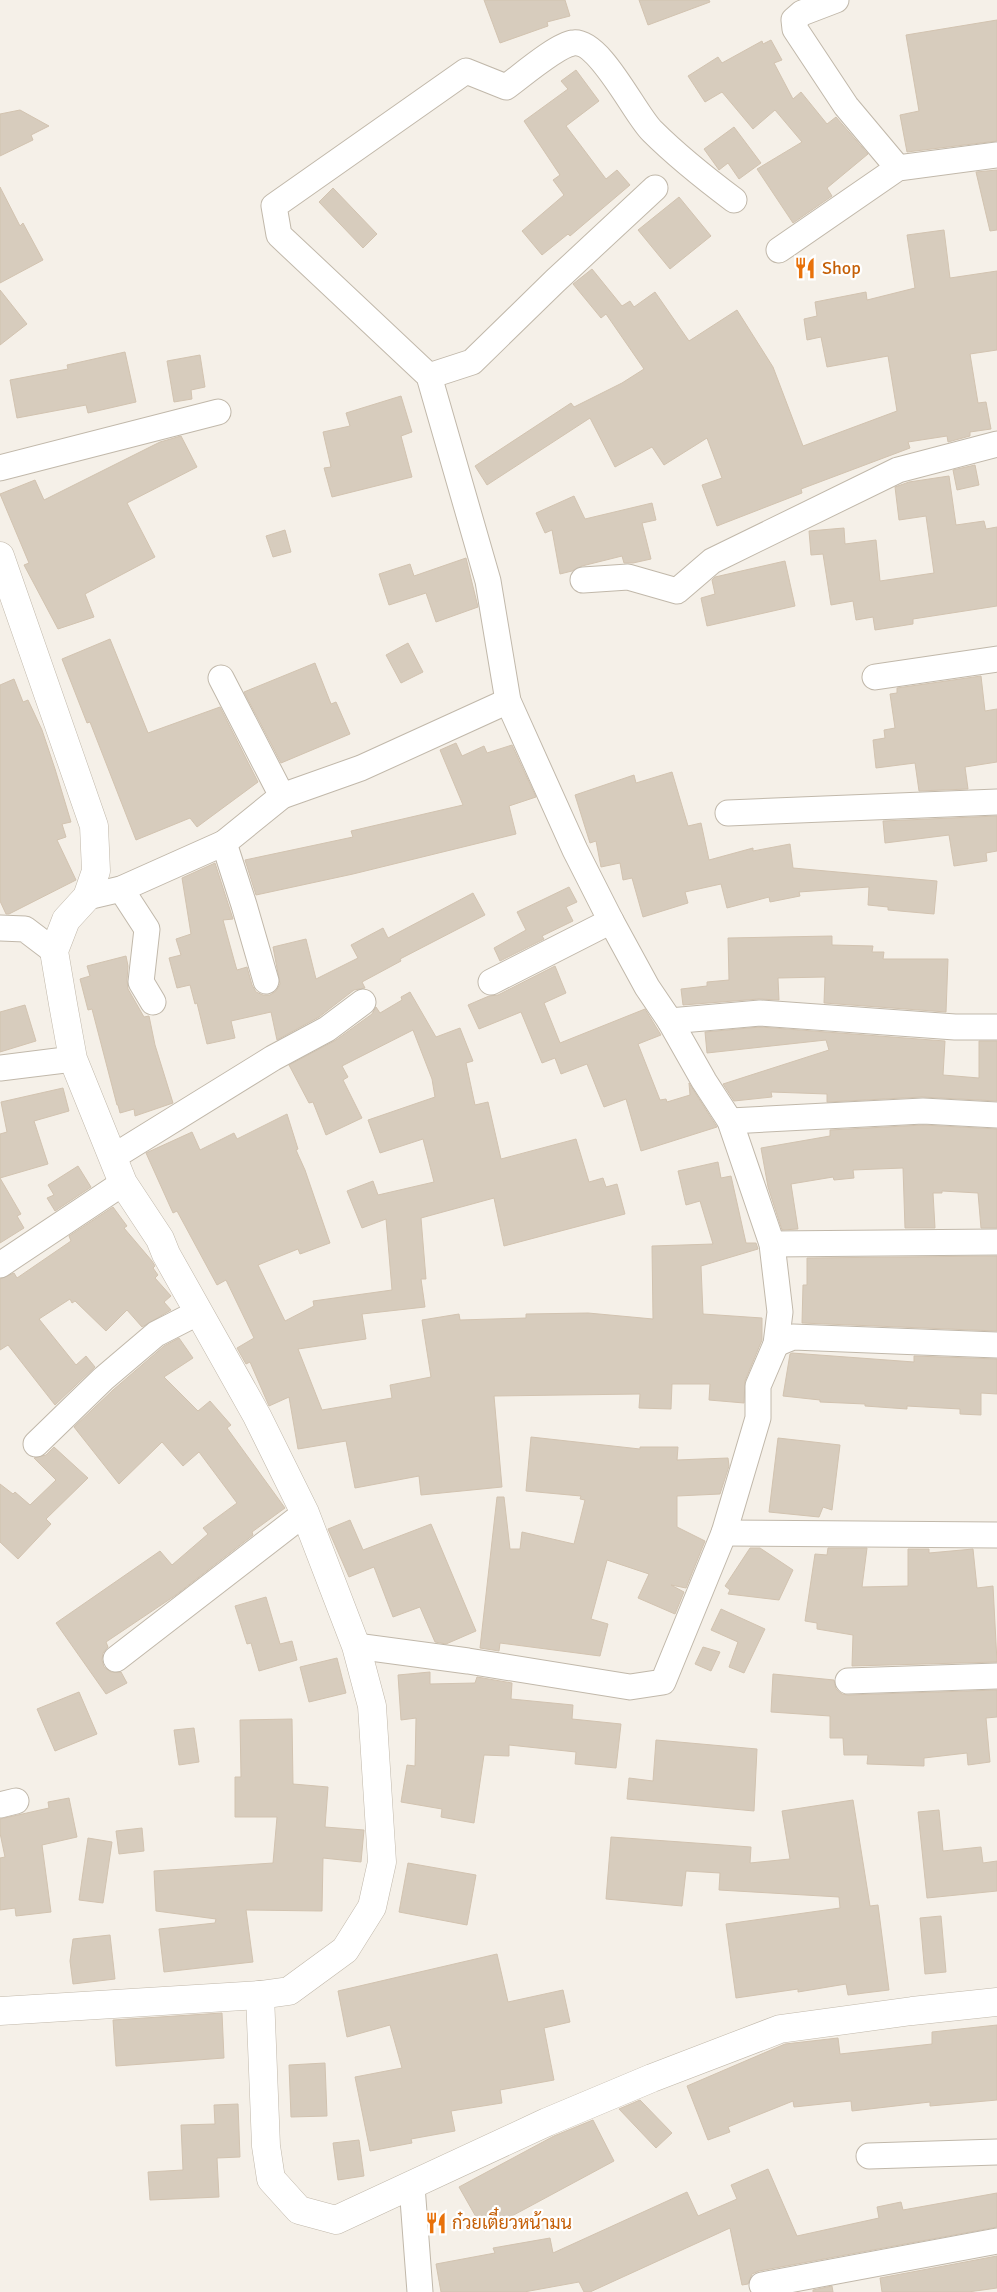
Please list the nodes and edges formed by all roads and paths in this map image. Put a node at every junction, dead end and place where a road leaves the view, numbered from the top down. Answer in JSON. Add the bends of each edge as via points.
{"nodes":[{"id":1,"x":836,"y":0,"type":"edge"},
{"id":2,"x":997,"y":155,"type":"edge"},
{"id":3,"x":898,"y":168,"type":"junction"},
{"id":4,"x":655,"y":188,"type":"dead end"},
{"id":5,"x":734,"y":200,"type":"dead end"},
{"id":6,"x":779,"y":250,"type":"dead end"},
{"id":7,"x":429,"y":376,"type":"junction"},
{"id":8,"x":218,"y":412,"type":"dead end"},
{"id":9,"x":997,"y":444,"type":"edge"},
{"id":10,"x":0,"y":468,"type":"edge"},
{"id":11,"x":1,"y":565,"type":"edge"},
{"id":12,"x":583,"y":580,"type":"dead end"},
{"id":13,"x":997,"y":659,"type":"edge"},
{"id":14,"x":874,"y":677,"type":"dead end"},
{"id":15,"x":222,"y":678,"type":"dead end"},
{"id":16,"x":508,"y":701,"type":"junction"},
{"id":17,"x":282,"y":796,"type":"junction"},
{"id":18,"x":997,"y":802,"type":"edge"},
{"id":19,"x":728,"y":813,"type":"dead end"},
{"id":20,"x":224,"y":843,"type":"junction"},
{"id":21,"x":120,"y":889,"type":"junction"},
{"id":22,"x":87,"y":897,"type":"junction"},
{"id":23,"x":611,"y":921,"type":"junction"},
{"id":24,"x":0,"y":928,"type":"edge"},
{"id":25,"x":54,"y":952,"type":"junction"},
{"id":26,"x":266,"y":981,"type":"dead end"},
{"id":27,"x":491,"y":982,"type":"dead end"},
{"id":28,"x":153,"y":1002,"type":"dead end"},
{"id":29,"x":363,"y":1002,"type":"dead end"},
{"id":30,"x":670,"y":1021,"type":"junction"},
{"id":31,"x":997,"y":1027,"type":"edge"},
{"id":32,"x":73,"y":1059,"type":"junction"},
{"id":33,"x":0,"y":1068,"type":"edge"},
{"id":34,"x":997,"y":1115,"type":"edge"},
{"id":35,"x":730,"y":1121,"type":"junction"},
{"id":36,"x":113,"y":1157,"type":"junction"},
{"id":37,"x":123,"y":1183,"type":"junction"},
{"id":38,"x":997,"y":1242,"type":"edge"},
{"id":39,"x":772,"y":1244,"type":"junction"},
{"id":40,"x":0,"y":1265,"type":"edge"},
{"id":41,"x":199,"y":1312,"type":"junction"},
{"id":42,"x":776,"y":1344,"type":"junction"},
{"id":43,"x":997,"y":1345,"type":"edge"},
{"id":44,"x":36,"y":1444,"type":"dead end"},
{"id":45,"x":305,"y":1513,"type":"junction"},
{"id":46,"x":724,"y":1533,"type":"junction"},
{"id":47,"x":997,"y":1535,"type":"edge"},
{"id":48,"x":356,"y":1646,"type":"junction"},
{"id":49,"x":116,"y":1659,"type":"dead end"},
{"id":50,"x":997,"y":1676,"type":"edge"},
{"id":51,"x":848,"y":1681,"type":"dead end"},
{"id":52,"x":260,"y":1995,"type":"junction"},
{"id":53,"x":997,"y":2002,"type":"edge"},
{"id":54,"x":0,"y":2011,"type":"edge"},
{"id":55,"x":997,"y":2152,"type":"edge"},
{"id":56,"x":869,"y":2156,"type":"dead end"},
{"id":57,"x":412,"y":2186,"type":"junction"},
{"id":58,"x":997,"y":2241,"type":"edge"},
{"id":59,"x":762,"y":2286,"type":"dead end"},
{"id":60,"x":420,"y":2292,"type":"edge"}],
"edges":[{"from":1,"to":3,"type":"street","via":[[802,13],[794,20],[795,29],[846,106]]},
{"from":2,"to":3,"type":"street"},
{"from":3,"to":6,"type":"street"},
{"from":4,"to":7,"type":"street","via":[[472,362]]},
{"from":5,"to":7,"type":"street","via":[[650,130],[614,75],[586,46],[574,42],[563,46],[506,87],[466,71],[274,206],[279,235]]},
{"from":7,"to":16,"type":"street","via":[[488,581]]},
{"from":8,"to":10,"type":"street"},
{"from":9,"to":12,"type":"street","via":[[898,470],[712,561],[677,590],[628,577]]},
{"from":11,"to":22,"type":"street","via":[[94,826],[96,871]]},
{"from":13,"to":14,"type":"street"},
{"from":15,"to":17,"type":"street"},
{"from":16,"to":17,"type":"street","via":[[361,768]]},
{"from":16,"to":23,"type":"street"},
{"from":17,"to":20,"type":"street"},
{"from":18,"to":19,"type":"street"},
{"from":20,"to":21,"type":"street"},
{"from":20,"to":26,"type":"street"},
{"from":21,"to":22,"type":"street"},
{"from":21,"to":28,"type":"street","via":[[147,929],[141,982]]},
{"from":22,"to":25,"type":"street","via":[[66,920]]},
{"from":23,"to":27,"type":"street"},
{"from":23,"to":30,"type":"street","via":[[647,987]]},
{"from":24,"to":25,"type":"street","via":[[25,929]]},
{"from":25,"to":32,"type":"street"},
{"from":29,"to":36,"type":"street","via":[[327,1029],[273,1058]]},
{"from":30,"to":31,"type":"street","via":[[760,1013]]},
{"from":30,"to":35,"type":"street"},
{"from":32,"to":33,"type":"street"},
{"from":32,"to":36,"type":"street"},
{"from":34,"to":35,"type":"street","via":[[923,1111]]},
{"from":35,"to":39,"type":"street"},
{"from":36,"to":37,"type":"street"},
{"from":37,"to":40,"type":"street"},
{"from":37,"to":41,"type":"street","via":[[160,1239]]},
{"from":38,"to":39,"type":"street"},
{"from":39,"to":42,"type":"street","via":[[780,1312]]},
{"from":41,"to":44,"type":"street","via":[[156,1334],[103,1379]]},
{"from":41,"to":45,"type":"street","via":[[257,1416]]},
{"from":42,"to":43,"type":"street","via":[[793,1337]]},
{"from":42,"to":46,"type":"street","via":[[758,1386],[758,1418]]},
{"from":45,"to":48,"type":"street"},
{"from":45,"to":49,"type":"street"},
{"from":46,"to":47,"type":"street"},
{"from":46,"to":48,"type":"street","via":[[663,1682],[630,1687]]},
{"from":48,"to":52,"type":"street","via":[[372,1706],[382,1862],[372,1908],[345,1950],[289,1991]]},
{"from":50,"to":51,"type":"street"},
{"from":52,"to":54,"type":"street"},
{"from":52,"to":57,"type":"street","via":[[266,2146],[271,2179],[299,2210],[336,2220]]},
{"from":53,"to":57,"type":"street","via":[[780,2029],[547,2122]]},
{"from":55,"to":56,"type":"street"},
{"from":57,"to":60,"type":"street"},
{"from":58,"to":59,"type":"street"}]}
